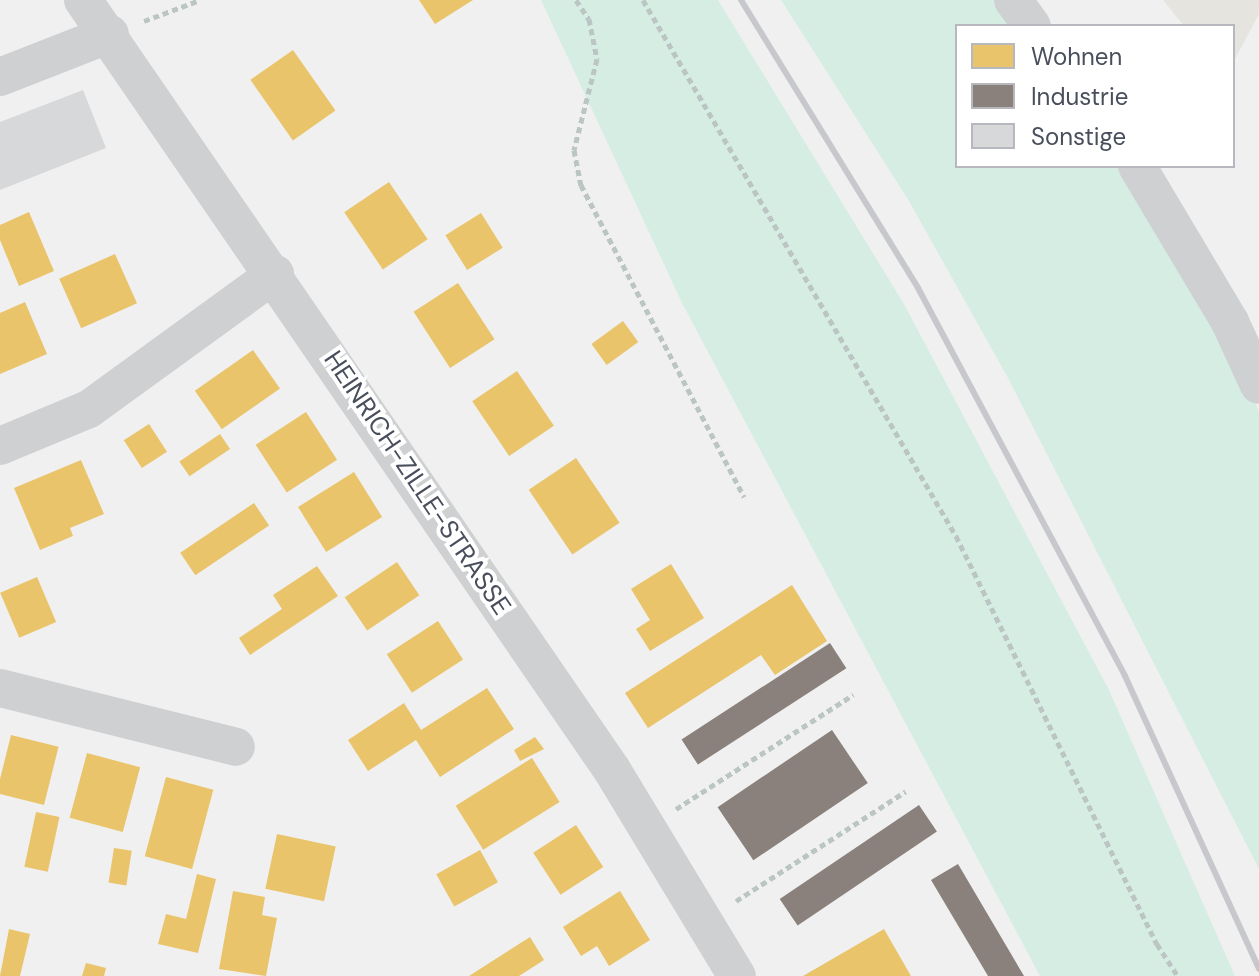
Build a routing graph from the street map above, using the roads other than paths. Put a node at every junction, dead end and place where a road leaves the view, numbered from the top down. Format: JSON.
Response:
{"nodes":[{"id":1,"x":83,"y":0,"type":"edge"},
{"id":2,"x":1013,"y":0,"type":"edge"},
{"id":3,"x":1031,"y":24,"type":"edge"},
{"id":4,"x":110,"y":34,"type":"junction"},
{"id":5,"x":0,"y":77,"type":"edge"},
{"id":6,"x":1138,"y":168,"type":"edge"},
{"id":7,"x":275,"y":274,"type":"junction"},
{"id":8,"x":1259,"y":385,"type":"edge"},
{"id":9,"x":0,"y":446,"type":"edge"},
{"id":10,"x":0,"y":688,"type":"edge"},
{"id":11,"x":236,"y":747,"type":"dead end"},
{"id":12,"x":737,"y":976,"type":"edge"}],
"edges":[{"from":1,"to":4,"type":"street","name":"HEINRICH-ZILLE-STRASSE"},
{"from":2,"to":3,"type":"street"},
{"from":4,"to":5,"type":"street"},
{"from":4,"to":7,"type":"street","name":"HEINRICH-ZILLE-STRASSE"},
{"from":6,"to":8,"type":"street"},
{"from":7,"to":9,"type":"street"},
{"from":7,"to":12,"type":"street","name":"HEINRICH-ZILLE-STRASSE"},
{"from":10,"to":11,"type":"street"}]}
